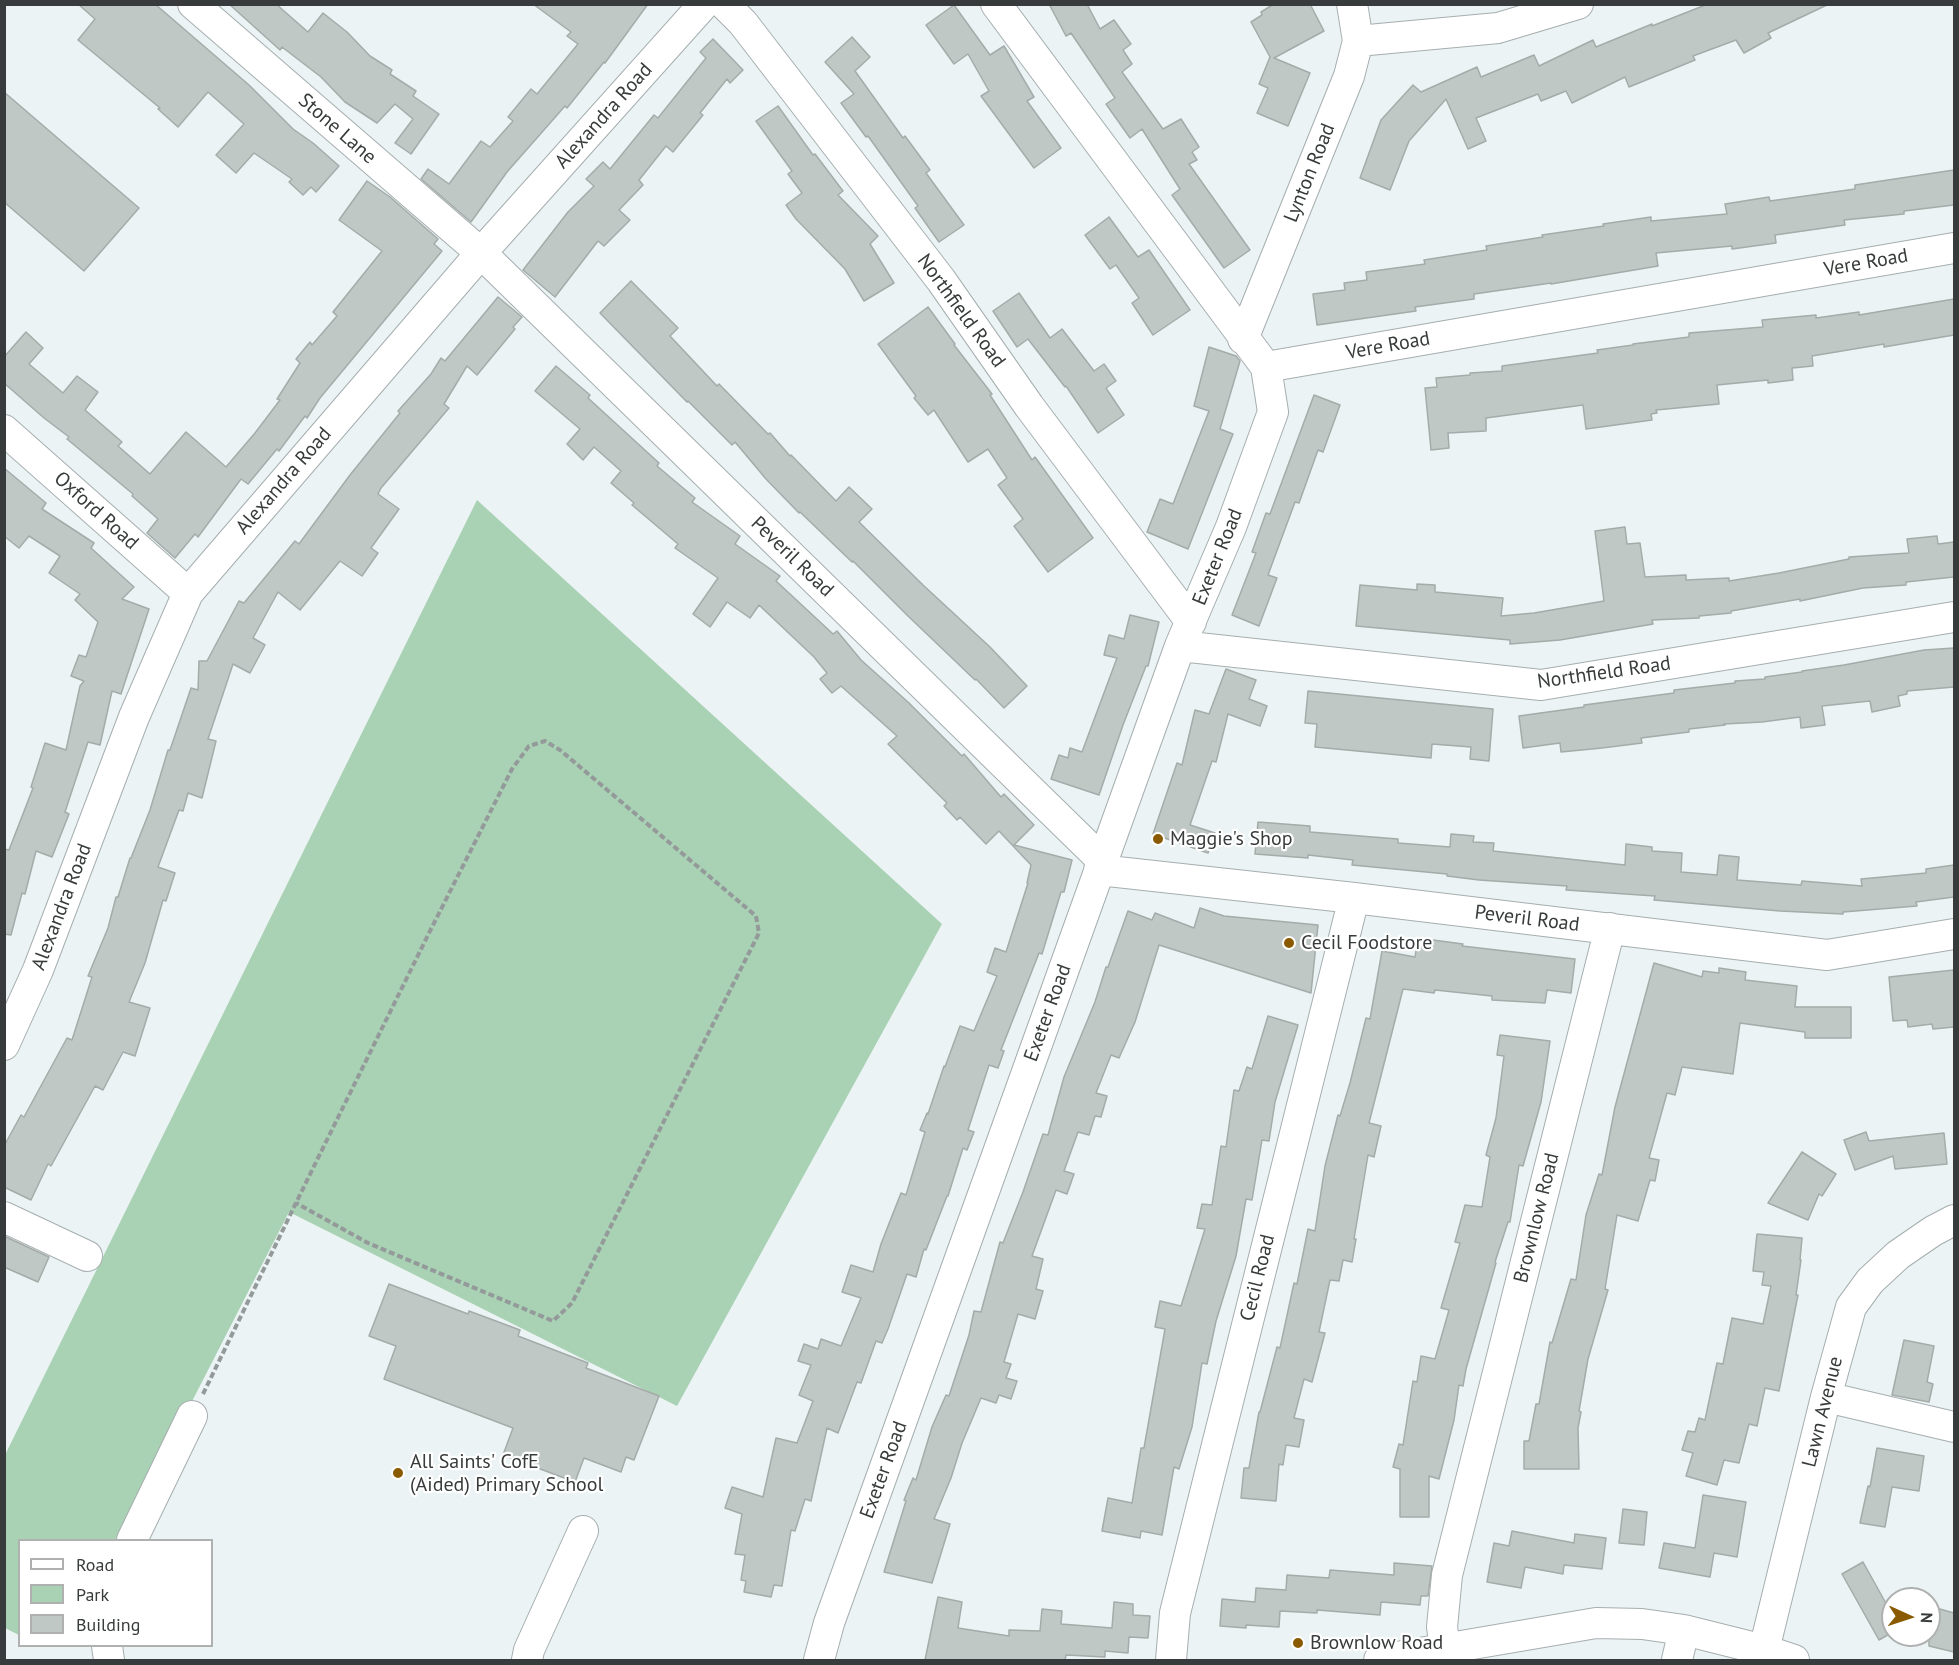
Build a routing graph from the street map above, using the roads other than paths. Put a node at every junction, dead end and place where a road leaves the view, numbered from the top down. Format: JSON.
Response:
{"nodes":[{"id":1,"x":193,"y":4,"type":"edge"},
{"id":2,"x":704,"y":4,"type":"edge"},
{"id":3,"x":724,"y":4,"type":"edge"},
{"id":4,"x":996,"y":4,"type":"edge"},
{"id":5,"x":1352,"y":4,"type":"edge"},
{"id":6,"x":1578,"y":4,"type":"edge"},
{"id":7,"x":1358,"y":41,"type":"junction"},
{"id":8,"x":1954,"y":248,"type":"edge"},
{"id":9,"x":481,"y":253,"type":"junction"},
{"id":10,"x":1243,"y":339,"type":"junction"},
{"id":11,"x":1266,"y":367,"type":"junction"},
{"id":12,"x":4,"y":430,"type":"edge"},
{"id":13,"x":188,"y":593,"type":"junction"},
{"id":14,"x":1954,"y":617,"type":"edge"},
{"id":15,"x":1186,"y":634,"type":"junction"},
{"id":16,"x":1101,"y":866,"type":"junction"},
{"id":17,"x":1354,"y":898,"type":"junction"},
{"id":18,"x":1610,"y":928,"type":"junction"},
{"id":19,"x":1954,"y":934,"type":"edge"},
{"id":20,"x":4,"y":1045,"type":"edge"},
{"id":21,"x":4,"y":1217,"type":"edge"},
{"id":22,"x":1954,"y":1220,"type":"edge"},
{"id":23,"x":87,"y":1256,"type":"dead end"},
{"id":24,"x":1826,"y":1397,"type":"junction"},
{"id":25,"x":192,"y":1416,"type":"road end"},
{"id":26,"x":1954,"y":1427,"type":"edge"},
{"id":27,"x":583,"y":1531,"type":"dead end"},
{"id":28,"x":132,"y":1539,"type":"edge"},
{"id":29,"x":1684,"y":1630,"type":"junction"},
{"id":30,"x":1445,"y":1649,"type":"junction"},
{"id":31,"x":1764,"y":1650,"type":"junction"},
{"id":32,"x":527,"y":1660,"type":"edge"},
{"id":33,"x":819,"y":1660,"type":"edge"},
{"id":34,"x":1171,"y":1660,"type":"edge"},
{"id":35,"x":1379,"y":1660,"type":"edge"},
{"id":36,"x":1677,"y":1660,"type":"edge"},
{"id":37,"x":1794,"y":1660,"type":"edge"}],
"edges":[{"from":1,"to":9,"type":"street","name":"Stone Lane"},
{"from":2,"to":9,"type":"street","name":"Alexandra Road"},
{"from":3,"to":15,"type":"street","name":"Northfield Road"},
{"from":4,"to":10,"type":"street"},
{"from":5,"to":7,"type":"street","name":"Lynton Road"},
{"from":6,"to":7,"type":"street"},
{"from":7,"to":10,"type":"street","name":"Lynton Road"},
{"from":8,"to":11,"type":"street","name":"Vere Road"},
{"from":9,"to":13,"type":"street","name":"Alexandra Road"},
{"from":9,"to":16,"type":"street","name":"Peveril Road"},
{"from":10,"to":11,"type":"street"},
{"from":11,"to":15,"type":"street","name":"Exeter Road"},
{"from":12,"to":13,"type":"street","name":"Oxford Road"},
{"from":13,"to":20,"type":"street","name":"Alexandra Road"},
{"from":14,"to":15,"type":"street","name":"Northfield Road"},
{"from":15,"to":16,"type":"street","name":"Exeter Road"},
{"from":16,"to":17,"type":"street","name":"Peveril Road"},
{"from":16,"to":33,"type":"street","name":"Exeter Road"},
{"from":17,"to":18,"type":"street","name":"Peveril Road"},
{"from":17,"to":34,"type":"street","name":"Cecil Road"},
{"from":18,"to":19,"type":"street","name":"Peveril Road"},
{"from":18,"to":30,"type":"street","name":"Brownlow Road"},
{"from":21,"to":23,"type":"street"},
{"from":22,"to":24,"type":"street","name":"Lawn Avenue"},
{"from":24,"to":26,"type":"street"},
{"from":24,"to":31,"type":"street","name":"Lawn Avenue"},
{"from":25,"to":28,"type":"street"},
{"from":27,"to":32,"type":"street"},
{"from":29,"to":30,"type":"street"},
{"from":29,"to":31,"type":"street"},
{"from":29,"to":36,"type":"street"},
{"from":30,"to":35,"type":"street"},
{"from":31,"to":37,"type":"street"}]}
